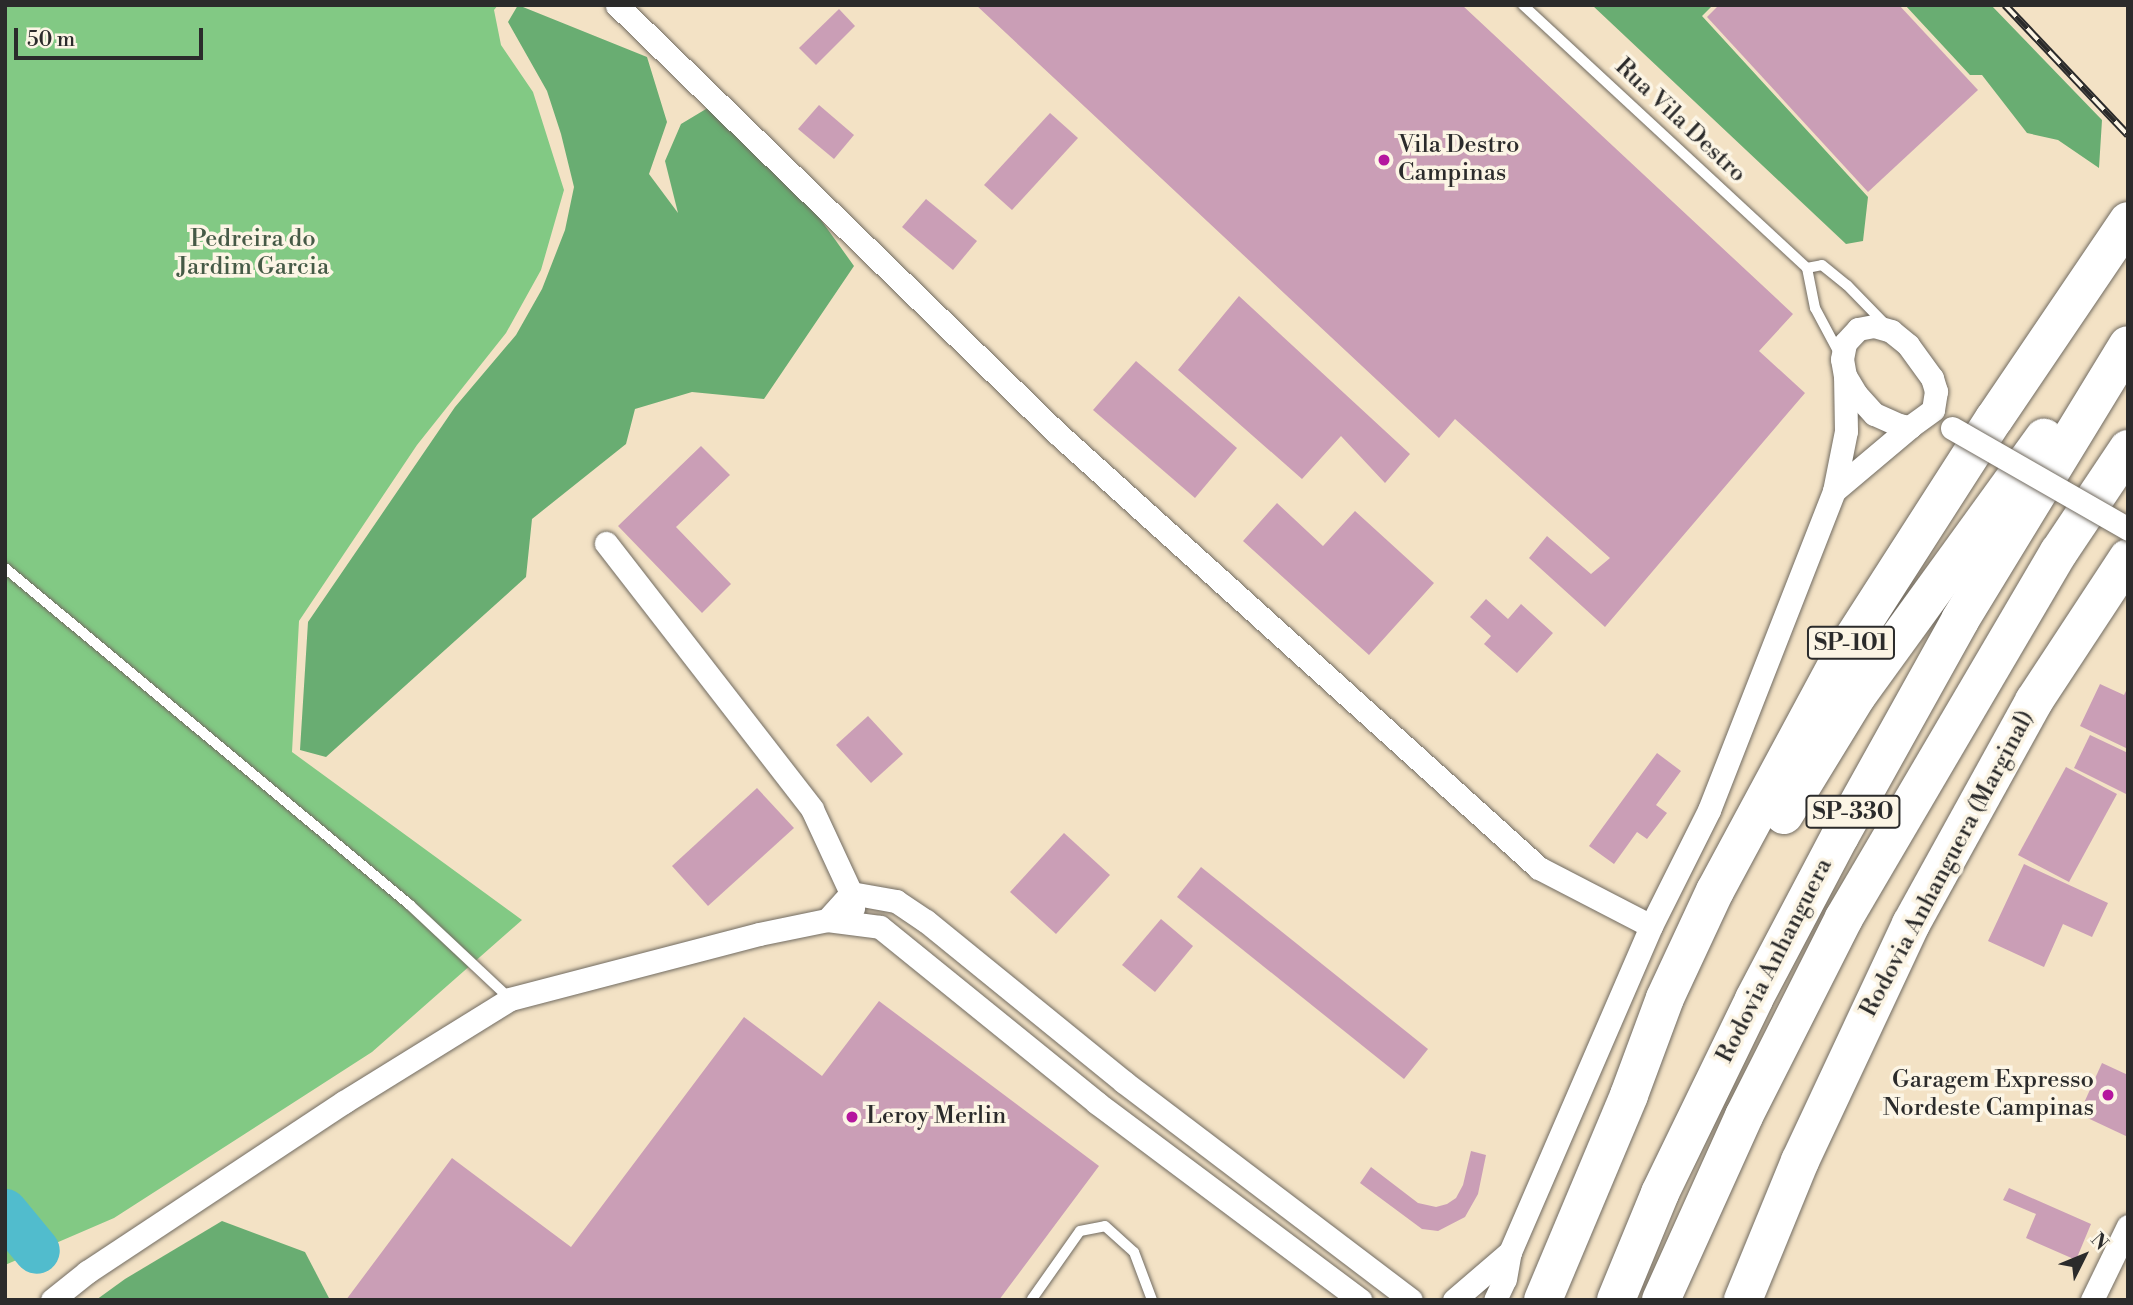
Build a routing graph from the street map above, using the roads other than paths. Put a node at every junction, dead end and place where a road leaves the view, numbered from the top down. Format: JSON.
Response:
{"nodes":[{"id":1,"x":617,"y":5,"type":"edge"},
{"id":2,"x":1523,"y":5,"type":"edge"},
{"id":3,"x":2128,"y":221,"type":"edge"},
{"id":4,"x":1807,"y":268,"type":"junction"},
{"id":5,"x":1891,"y":331,"type":"junction"},
{"id":6,"x":2128,"y":333,"type":"edge"},
{"id":7,"x":2128,"y":345,"type":"edge"},
{"id":8,"x":1844,"y":367,"type":"junction"},
{"id":9,"x":1933,"y":410,"type":"junction"},
{"id":10,"x":1910,"y":427,"type":"junction"},
{"id":11,"x":2128,"y":449,"type":"edge"},
{"id":12,"x":1834,"y":491,"type":"junction"},
{"id":13,"x":2128,"y":529,"type":"edge"},
{"id":14,"x":606,"y":543,"type":"dead end"},
{"id":15,"x":2128,"y":558,"type":"edge"},
{"id":16,"x":5,"y":568,"type":"edge"},
{"id":17,"x":851,"y":893,"type":"junction"},
{"id":18,"x":827,"y":920,"type":"junction"},
{"id":19,"x":856,"y":922,"type":"junction"},
{"id":20,"x":1651,"y":926,"type":"junction"},
{"id":21,"x":510,"y":999,"type":"junction"},
{"id":22,"x":1629,"y":1095,"type":"junction"},
{"id":23,"x":1744,"y":1116,"type":"junction"},
{"id":24,"x":1800,"y":1161,"type":"junction"},
{"id":25,"x":2128,"y":1226,"type":"edge"},
{"id":26,"x":1510,"y":1252,"type":"junction"},
{"id":27,"x":1032,"y":1299,"type":"edge"},
{"id":28,"x":52,"y":1300,"type":"edge"},
{"id":29,"x":1152,"y":1300,"type":"edge"},
{"id":30,"x":1360,"y":1300,"type":"edge"},
{"id":31,"x":1411,"y":1300,"type":"edge"},
{"id":32,"x":1454,"y":1300,"type":"edge"},
{"id":33,"x":1495,"y":1300,"type":"edge"},
{"id":34,"x":1544,"y":1300,"type":"edge"},
{"id":35,"x":1616,"y":1300,"type":"edge"},
{"id":36,"x":1661,"y":1300,"type":"edge"},
{"id":37,"x":1680,"y":1300,"type":"edge"},
{"id":38,"x":1743,"y":1300,"type":"edge"},
{"id":39,"x":1759,"y":1300,"type":"edge"},
{"id":40,"x":2092,"y":1300,"type":"edge"}],
"edges":[{"from":1,"to":20,"type":"street"},
{"from":2,"to":4,"type":"lane","name":"Rua Vila Destro"},
{"from":3,"to":22,"type":"highway","number":"SP-101"},
{"from":4,"to":5,"type":"lane","name":"Rua Vila Destro"},
{"from":4,"to":8,"type":"lane"},
{"from":5,"to":8,"type":"street"},
{"from":5,"to":9,"type":"street"},
{"from":6,"to":22,"type":"highway"},
{"from":7,"to":35,"type":"highway","name":"Rodovia Anhanguera","number":"SP-330"},
{"from":8,"to":10,"type":"street"},
{"from":8,"to":12,"type":"street"},
{"from":9,"to":10,"type":"street"},
{"from":9,"to":13,"type":"street","bridge":true},
{"from":10,"to":12,"type":"street"},
{"from":11,"to":23,"type":"highway","name":"Rodovia Anhanguera","number":"SP-330"},
{"from":12,"to":20,"type":"street"},
{"from":14,"to":17,"type":"street"},
{"from":15,"to":24,"type":"highway","name":"Rodovia Anhanguera (Marginal)"},
{"from":16,"to":21,"type":"lane"},
{"from":17,"to":18,"type":"street"},
{"from":17,"to":19,"type":"street"},
{"from":17,"to":31,"type":"street"},
{"from":18,"to":19,"type":"street"},
{"from":18,"to":21,"type":"street"},
{"from":19,"to":30,"type":"street"},
{"from":20,"to":26,"type":"street"},
{"from":21,"to":28,"type":"street"},
{"from":22,"to":34,"type":"highway"},
{"from":23,"to":36,"type":"highway","name":"Rodovia Anhanguera","number":"SP-330"},
{"from":23,"to":37,"type":"highway"},
{"from":24,"to":38,"type":"highway","name":"Rodovia Anhanguera (Marginal)"},
{"from":24,"to":39,"type":"highway"},
{"from":25,"to":40,"type":"street"},
{"from":26,"to":32,"type":"street"},
{"from":26,"to":33,"type":"street"},
{"from":27,"to":29,"type":"lane"}]}
